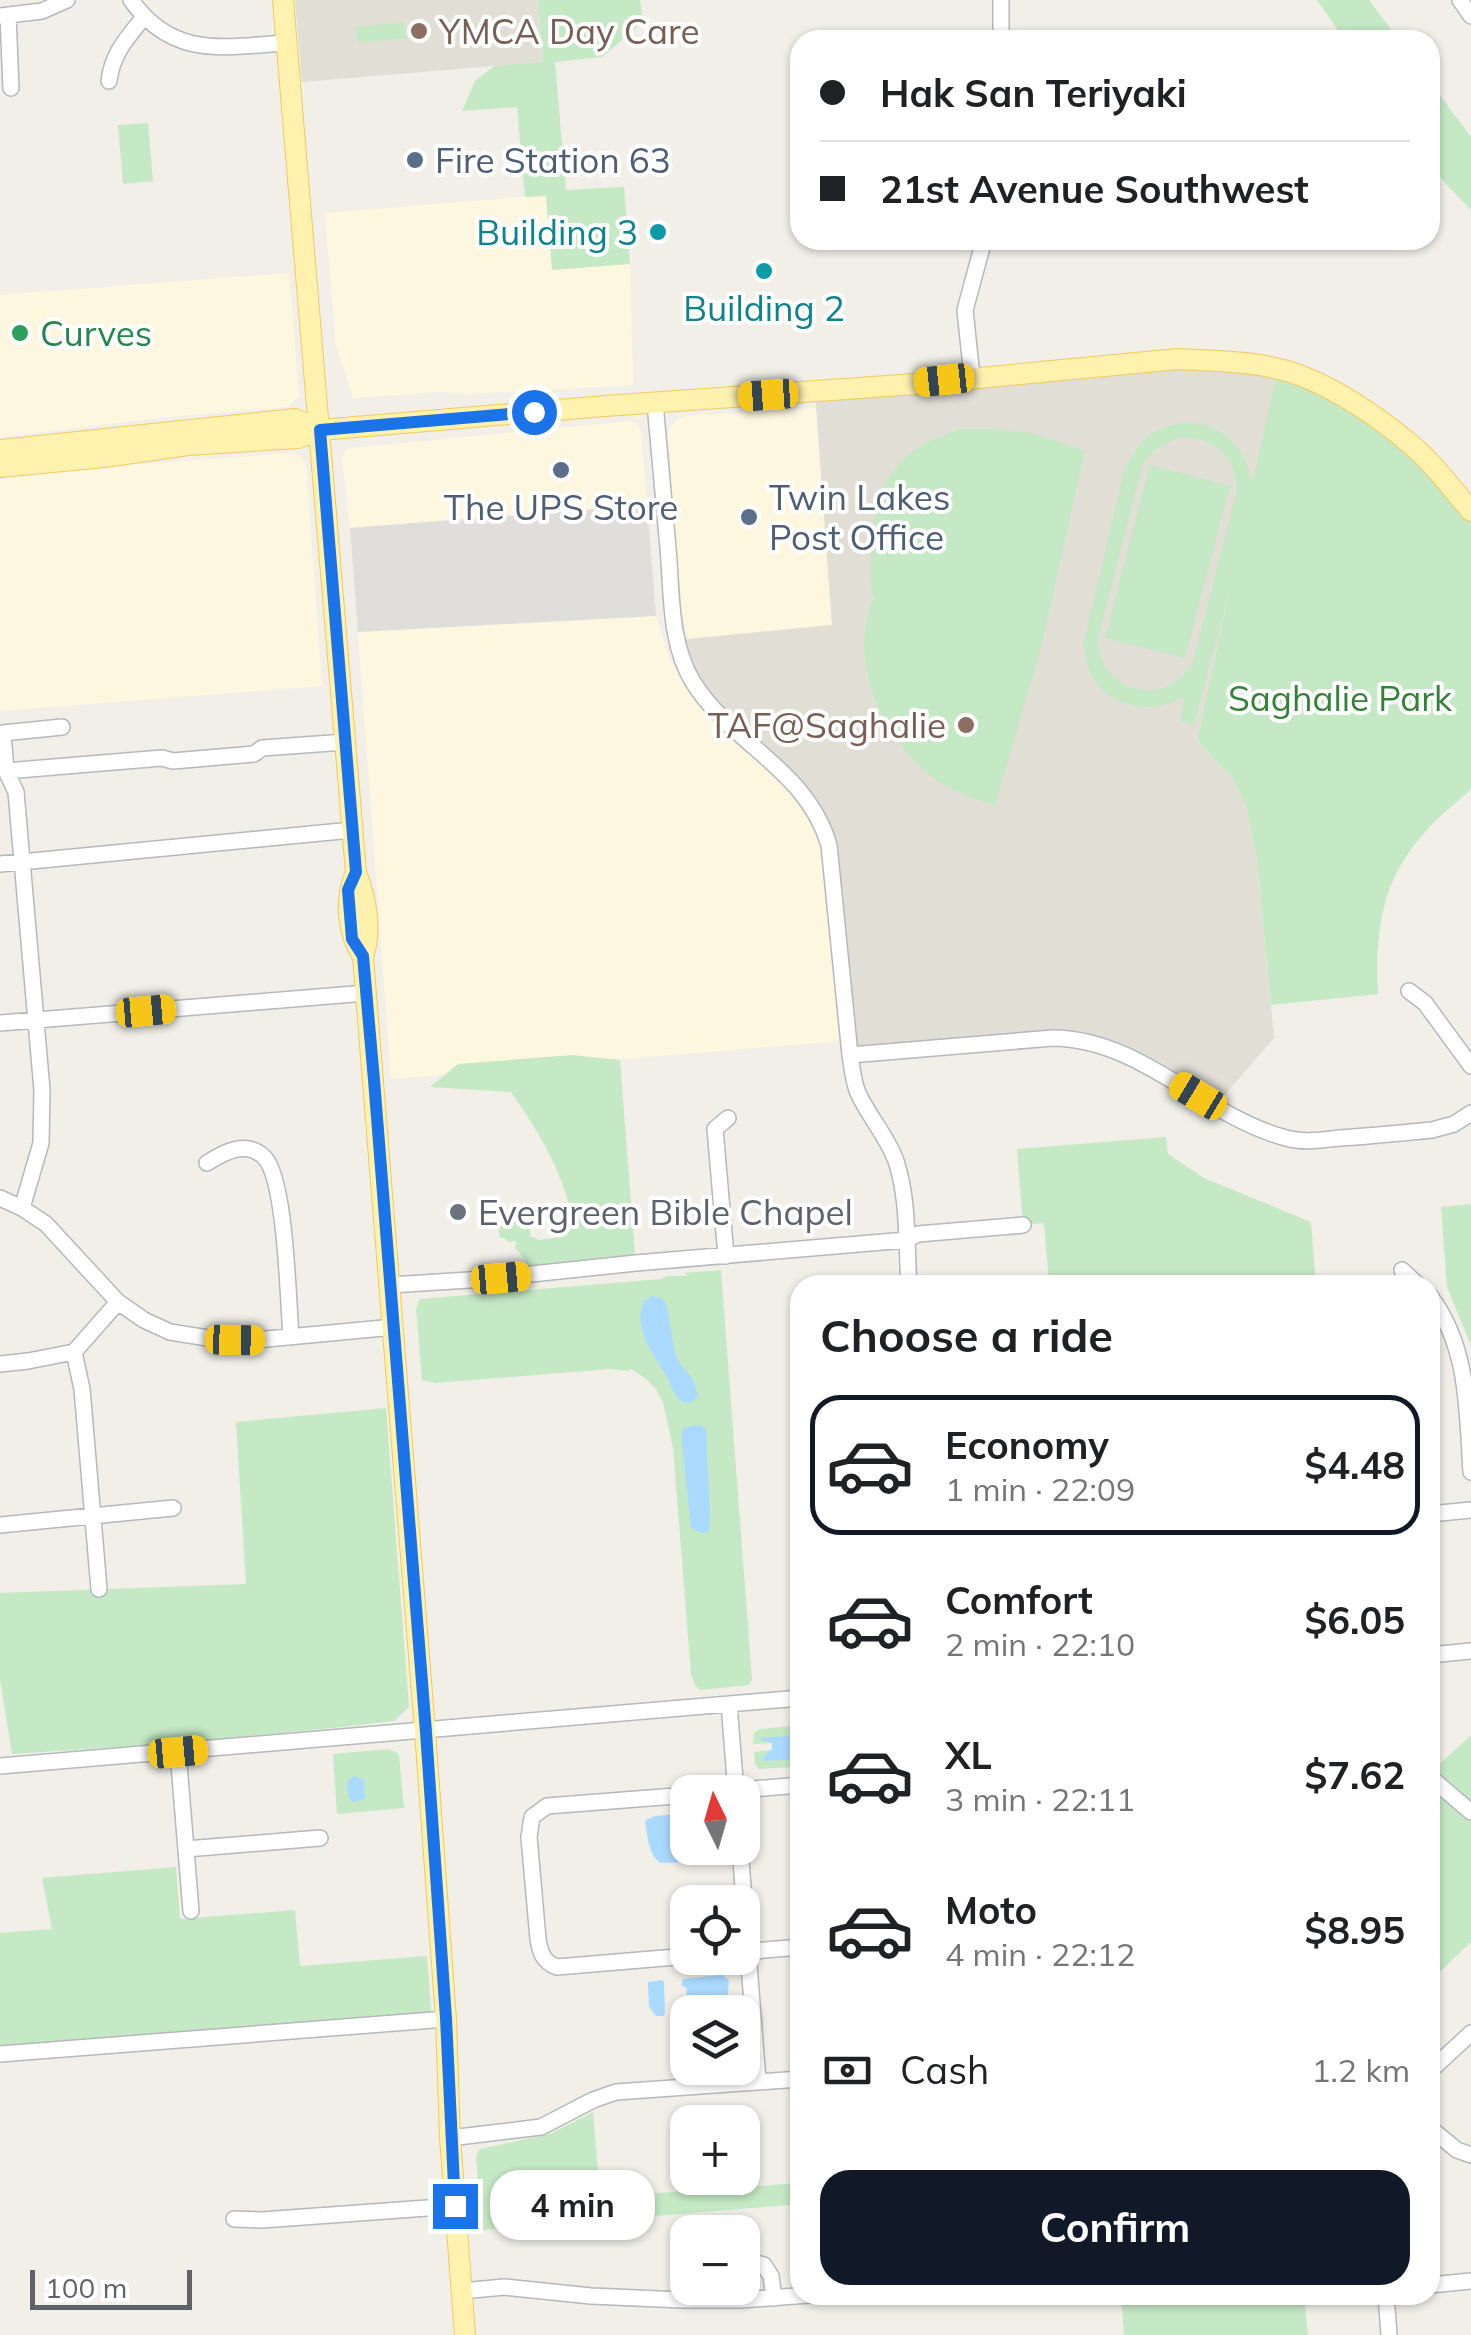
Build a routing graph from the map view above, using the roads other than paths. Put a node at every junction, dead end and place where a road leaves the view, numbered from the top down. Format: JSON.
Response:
{"nodes":[{"id":1,"x":132,"y":0,"type":"edge"},
{"id":2,"x":283,"y":0,"type":"edge"},
{"id":3,"x":1001,"y":0,"type":"edge"},
{"id":4,"x":1460,"y":0,"type":"edge"},
{"id":5,"x":61,"y":2,"type":"edge"},
{"id":6,"x":4,"y":16,"type":"edge"},
{"id":7,"x":1471,"y":16,"type":"edge"},
{"id":8,"x":144,"y":18,"type":"junction"},
{"id":9,"x":1001,"y":30,"type":"edge"},
{"id":10,"x":286,"y":43,"type":"junction"},
{"id":11,"x":109,"y":81,"type":"dead end"},
{"id":12,"x":10,"y":88,"type":"dead end"},
{"id":13,"x":981,"y":250,"type":"edge"},
{"id":14,"x":972,"y":377,"type":"junction"},
{"id":15,"x":654,"y":403,"type":"junction"},
{"id":16,"x":320,"y":430,"type":"junction"},
{"id":17,"x":99,"y":440,"type":"junction"},
{"id":18,"x":0,"y":450,"type":"edge"},
{"id":19,"x":55,"y":462,"type":"junction"},
{"id":20,"x":0,"y":467,"type":"edge"},
{"id":21,"x":1471,"y":511,"type":"edge"},
{"id":22,"x":62,"y":727,"type":"dead end"},
{"id":23,"x":345,"y":742,"type":"junction"},
{"id":24,"x":6,"y":771,"type":"junction"},
{"id":25,"x":352,"y":830,"type":"junction"},
{"id":26,"x":22,"y":862,"type":"junction"},
{"id":27,"x":0,"y":864,"type":"edge"},
{"id":28,"x":1409,"y":991,"type":"dead end"},
{"id":29,"x":366,"y":993,"type":"junction"},
{"id":30,"x":36,"y":1020,"type":"junction"},
{"id":31,"x":0,"y":1023,"type":"edge"},
{"id":32,"x":850,"y":1055,"type":"junction"},
{"id":33,"x":1471,"y":1066,"type":"edge"},
{"id":34,"x":1471,"y":1113,"type":"edge"},
{"id":35,"x":728,"y":1118,"type":"dead end"},
{"id":36,"x":206,"y":1163,"type":"dead end"},
{"id":37,"x":0,"y":1198,"type":"edge"},
{"id":38,"x":22,"y":1208,"type":"junction"},
{"id":39,"x":1022,"y":1224,"type":"dead end"},
{"id":40,"x":906,"y":1240,"type":"junction"},
{"id":41,"x":726,"y":1256,"type":"junction"},
{"id":42,"x":1402,"y":1270,"type":"dead end"},
{"id":43,"x":908,"y":1275,"type":"edge"},
{"id":44,"x":1407,"y":1275,"type":"edge"},
{"id":45,"x":390,"y":1285,"type":"junction"},
{"id":46,"x":118,"y":1302,"type":"junction"},
{"id":47,"x":1440,"y":1310,"type":"edge"},
{"id":48,"x":394,"y":1327,"type":"junction"},
{"id":49,"x":290,"y":1336,"type":"junction"},
{"id":50,"x":74,"y":1352,"type":"junction"},
{"id":51,"x":0,"y":1364,"type":"edge"},
{"id":52,"x":1469,"y":1406,"type":"edge"},
{"id":53,"x":1471,"y":1472,"type":"edge"},
{"id":54,"x":173,"y":1508,"type":"dead end"},
{"id":55,"x":1471,"y":1510,"type":"edge"},
{"id":56,"x":1440,"y":1513,"type":"edge"},
{"id":57,"x":92,"y":1514,"type":"junction"},
{"id":58,"x":0,"y":1524,"type":"edge"},
{"id":59,"x":98,"y":1588,"type":"dead end"},
{"id":60,"x":1471,"y":1651,"type":"edge"},
{"id":61,"x":1440,"y":1654,"type":"edge"},
{"id":62,"x":790,"y":1699,"type":"edge"},
{"id":63,"x":729,"y":1704,"type":"junction"},
{"id":64,"x":426,"y":1732,"type":"junction"},
{"id":65,"x":178,"y":1752,"type":"junction"},
{"id":66,"x":0,"y":1766,"type":"edge"},
{"id":67,"x":735,"y":1775,"type":"edge"},
{"id":68,"x":790,"y":1786,"type":"edge"},
{"id":69,"x":1440,"y":1786,"type":"edge"},
{"id":70,"x":760,"y":1789,"type":"edge"},
{"id":71,"x":670,"y":1796,"type":"edge"},
{"id":72,"x":1471,"y":1812,"type":"edge"},
{"id":73,"x":320,"y":1838,"type":"dead end"},
{"id":74,"x":186,"y":1849,"type":"junction"},
{"id":75,"x":191,"y":1911,"type":"dead end"},
{"id":76,"x":790,"y":1948,"type":"edge"},
{"id":77,"x":760,"y":1951,"type":"edge"},
{"id":78,"x":670,"y":1958,"type":"edge"},
{"id":79,"x":446,"y":2018,"type":"junction"},
{"id":80,"x":1471,"y":2033,"type":"edge"},
{"id":81,"x":0,"y":2054,"type":"edge"},
{"id":82,"x":1440,"y":2062,"type":"edge"},
{"id":83,"x":790,"y":2080,"type":"edge"},
{"id":84,"x":760,"y":2082,"type":"edge"},
{"id":85,"x":715,"y":2085,"type":"edge"},
{"id":86,"x":1440,"y":2136,"type":"edge"},
{"id":87,"x":450,"y":2138,"type":"junction"},
{"id":88,"x":1471,"y":2155,"type":"edge"},
{"id":89,"x":455,"y":2206,"type":"junction"},
{"id":90,"x":234,"y":2219,"type":"dead end"},
{"id":91,"x":760,"y":2264,"type":"edge"},
{"id":92,"x":1471,"y":2281,"type":"edge"},
{"id":93,"x":1440,"y":2284,"type":"edge"},
{"id":94,"x":462,"y":2291,"type":"junction"},
{"id":95,"x":670,"y":2295,"type":"edge"},
{"id":96,"x":760,"y":2296,"type":"edge"},
{"id":97,"x":790,"y":2297,"type":"edge"},
{"id":98,"x":774,"y":2298,"type":"junction"},
{"id":99,"x":1387,"y":2305,"type":"edge"},
{"id":100,"x":465,"y":2335,"type":"edge"},
{"id":101,"x":1389,"y":2335,"type":"edge"}],
"edges":[{"from":1,"to":8,"type":"street"},
{"from":2,"to":10,"type":"main road"},
{"from":3,"to":9,"type":"street"},
{"from":4,"to":7,"type":"street"},
{"from":5,"to":6,"type":"street"},
{"from":6,"to":12,"type":"street"},
{"from":8,"to":10,"type":"street"},
{"from":8,"to":11,"type":"street"},
{"from":10,"to":16,"type":"main road"},
{"from":13,"to":14,"type":"street"},
{"from":14,"to":15,"type":"main road"},
{"from":14,"to":21,"type":"main road"},
{"from":15,"to":16,"type":"main road"},
{"from":15,"to":32,"type":"street"},
{"from":16,"to":17,"type":"main road"},
{"from":16,"to":19,"type":"main road"},
{"from":16,"to":23,"type":"main road"},
{"from":17,"to":18,"type":"main road"},
{"from":17,"to":19,"type":"main road"},
{"from":19,"to":20,"type":"main road"},
{"from":22,"to":24,"type":"street"},
{"from":23,"to":24,"type":"street"},
{"from":23,"to":25,"type":"main road"},
{"from":24,"to":26,"type":"street"},
{"from":25,"to":26,"type":"street"},
{"from":25,"to":29,"type":"main road"},
{"from":26,"to":27,"type":"street"},
{"from":26,"to":30,"type":"street"},
{"from":28,"to":33,"type":"street"},
{"from":29,"to":30,"type":"street"},
{"from":29,"to":45,"type":"main road"},
{"from":30,"to":31,"type":"street"},
{"from":30,"to":38,"type":"street"},
{"from":32,"to":34,"type":"street"},
{"from":32,"to":40,"type":"street"},
{"from":35,"to":41,"type":"street"},
{"from":36,"to":49,"type":"street"},
{"from":37,"to":38,"type":"street"},
{"from":38,"to":46,"type":"street"},
{"from":39,"to":40,"type":"street"},
{"from":40,"to":41,"type":"street"},
{"from":40,"to":43,"type":"street"},
{"from":41,"to":45,"type":"street"},
{"from":42,"to":44,"type":"street"},
{"from":45,"to":48,"type":"main road"},
{"from":46,"to":49,"type":"street"},
{"from":46,"to":50,"type":"street"},
{"from":47,"to":52,"type":"street"},
{"from":48,"to":49,"type":"street"},
{"from":48,"to":64,"type":"main road"},
{"from":50,"to":51,"type":"street"},
{"from":50,"to":57,"type":"street"},
{"from":52,"to":53,"type":"street"},
{"from":54,"to":57,"type":"street"},
{"from":55,"to":56,"type":"street"},
{"from":57,"to":58,"type":"street"},
{"from":57,"to":59,"type":"street"},
{"from":60,"to":61,"type":"street"},
{"from":62,"to":63,"type":"street"},
{"from":63,"to":64,"type":"street"},
{"from":63,"to":67,"type":"street"},
{"from":64,"to":65,"type":"street"},
{"from":64,"to":79,"type":"main road"},
{"from":65,"to":66,"type":"street"},
{"from":65,"to":74,"type":"street"},
{"from":68,"to":70,"type":"street"},
{"from":69,"to":72,"type":"street"},
{"from":71,"to":78,"type":"street"},
{"from":73,"to":74,"type":"street"},
{"from":74,"to":75,"type":"street"},
{"from":76,"to":77,"type":"street"},
{"from":79,"to":81,"type":"street"},
{"from":79,"to":87,"type":"main road"},
{"from":80,"to":82,"type":"street"},
{"from":83,"to":84,"type":"street"},
{"from":85,"to":87,"type":"street"},
{"from":86,"to":88,"type":"street"},
{"from":87,"to":89,"type":"main road"},
{"from":89,"to":90,"type":"street"},
{"from":89,"to":94,"type":"main road"},
{"from":91,"to":98,"type":"street"},
{"from":92,"to":93,"type":"street"},
{"from":94,"to":95,"type":"street"},
{"from":94,"to":100,"type":"main road"},
{"from":96,"to":98,"type":"street"},
{"from":97,"to":98,"type":"street"},
{"from":99,"to":101,"type":"street"}]}
